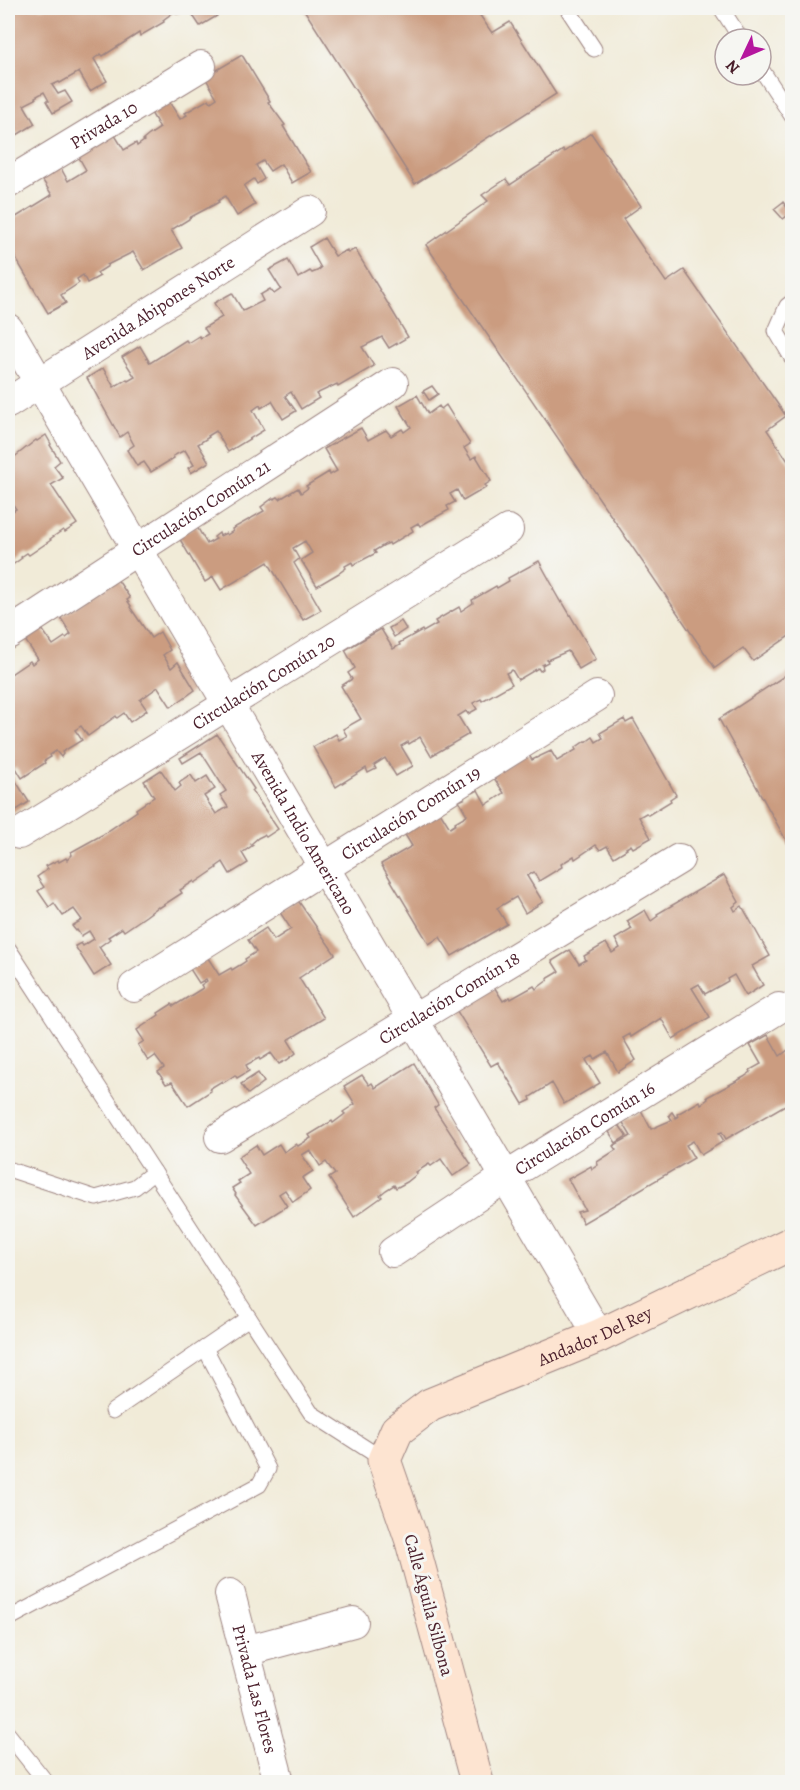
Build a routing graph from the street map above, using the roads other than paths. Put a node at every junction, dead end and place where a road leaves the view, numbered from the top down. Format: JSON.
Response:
{"nodes":[{"id":1,"x":567,"y":8,"type":"edge"},
{"id":2,"x":721,"y":8,"type":"edge"},
{"id":3,"x":733,"y":27,"type":"edge"},
{"id":4,"x":594,"y":49,"type":"dead end"},
{"id":5,"x":201,"y":66,"type":"dead end"},
{"id":6,"x":773,"y":87,"type":"edge"},
{"id":7,"x":792,"y":116,"type":"edge"},
{"id":8,"x":8,"y":183,"type":"edge"},
{"id":9,"x":310,"y":211,"type":"dead end"},
{"id":10,"x":792,"y":302,"type":"edge"},
{"id":11,"x":8,"y":328,"type":"edge"},
{"id":12,"x":792,"y":358,"type":"edge"},
{"id":13,"x":39,"y":383,"type":"junction"},
{"id":14,"x":393,"y":383,"type":"dead end"},
{"id":15,"x":8,"y":403,"type":"edge"},
{"id":16,"x":508,"y":530,"type":"dead end"},
{"id":17,"x":137,"y":549,"type":"junction"},
{"id":18,"x":8,"y":634,"type":"edge"},
{"id":19,"x":597,"y":696,"type":"dead end"},
{"id":20,"x":228,"y":704,"type":"junction"},
{"id":21,"x":19,"y":834,"type":"dead end"},
{"id":22,"x":679,"y":859,"type":"dead end"},
{"id":23,"x":324,"y":867,"type":"junction"},
{"id":24,"x":8,"y":948,"type":"edge"},
{"id":25,"x":134,"y":987,"type":"dead end"},
{"id":26,"x":779,"y":1008,"type":"dead end"},
{"id":27,"x":414,"y":1019,"type":"junction"},
{"id":28,"x":220,"y":1137,"type":"dead end"},
{"id":29,"x":8,"y":1169,"type":"edge"},
{"id":30,"x":154,"y":1172,"type":"junction"},
{"id":31,"x":506,"y":1177,"type":"junction"},
{"id":32,"x":792,"y":1243,"type":"edge"},
{"id":33,"x":393,"y":1252,"type":"dead end"},
{"id":34,"x":249,"y":1318,"type":"junction"},
{"id":35,"x":599,"y":1335,"type":"junction"},
{"id":36,"x":205,"y":1348,"type":"junction"},
{"id":37,"x":112,"y":1411,"type":"dead end"},
{"id":38,"x":384,"y":1460,"type":"junction"},
{"id":39,"x":230,"y":1594,"type":"dead end"},
{"id":40,"x":8,"y":1619,"type":"edge"},
{"id":41,"x":353,"y":1622,"type":"dead end"},
{"id":42,"x":245,"y":1651,"type":"junction"},
{"id":43,"x":8,"y":1734,"type":"edge"},
{"id":44,"x":46,"y":1782,"type":"edge"},
{"id":45,"x":279,"y":1782,"type":"edge"},
{"id":46,"x":477,"y":1782,"type":"edge"}],
"edges":[{"from":1,"to":4,"type":"lane"},
{"from":2,"to":3,"type":"lane"},
{"from":5,"to":8,"type":"street","name":"Privada 10"},
{"from":6,"to":7,"type":"lane"},
{"from":9,"to":13,"type":"street","name":"Avenida Abipones Norte"},
{"from":10,"to":12,"type":"lane"},
{"from":11,"to":13,"type":"street","name":"Avenida Indio Americano"},
{"from":13,"to":15,"type":"street","name":"Avenida Abipones Norte"},
{"from":13,"to":17,"type":"street","name":"Avenida Indio Americano"},
{"from":14,"to":17,"type":"street","name":"Circulación Común 21"},
{"from":16,"to":20,"type":"street","name":"Circulación Común 20"},
{"from":17,"to":18,"type":"street","name":"Circulación Común 21"},
{"from":17,"to":20,"type":"street","name":"Avenida Indio Americano"},
{"from":19,"to":23,"type":"street","name":"Circulación Común 19"},
{"from":20,"to":21,"type":"street","name":"Circulación Común 20"},
{"from":20,"to":23,"type":"street","name":"Avenida Indio Americano"},
{"from":22,"to":27,"type":"street","name":"Circulación Común 18"},
{"from":23,"to":25,"type":"street","name":"Circulación Común 19"},
{"from":23,"to":27,"type":"street","name":"Avenida Indio Americano"},
{"from":24,"to":30,"type":"lane"},
{"from":26,"to":31,"type":"street","name":"Circulación Común 16"},
{"from":27,"to":28,"type":"street","name":"Circulación Común 18"},
{"from":27,"to":31,"type":"street","name":"Avenida Indio Americano"},
{"from":29,"to":30,"type":"lane"},
{"from":30,"to":34,"type":"lane"},
{"from":31,"to":33,"type":"street","name":"Circulación Común 16"},
{"from":31,"to":35,"type":"street","name":"Avenida Indio Americano"},
{"from":32,"to":35,"type":"street","name":"Andador Del Rey"},
{"from":34,"to":36,"type":"lane"},
{"from":34,"to":38,"type":"lane"},
{"from":35,"to":38,"type":"street","name":"Andador Del Rey"},
{"from":36,"to":37,"type":"lane"},
{"from":36,"to":40,"type":"lane"},
{"from":38,"to":46,"type":"street","name":"Calle Águila Silbona"},
{"from":39,"to":42,"type":"street","name":"Privada Las Flores"},
{"from":41,"to":42,"type":"street"},
{"from":42,"to":45,"type":"street","name":"Privada Las Flores"},
{"from":43,"to":44,"type":"lane"}]}
